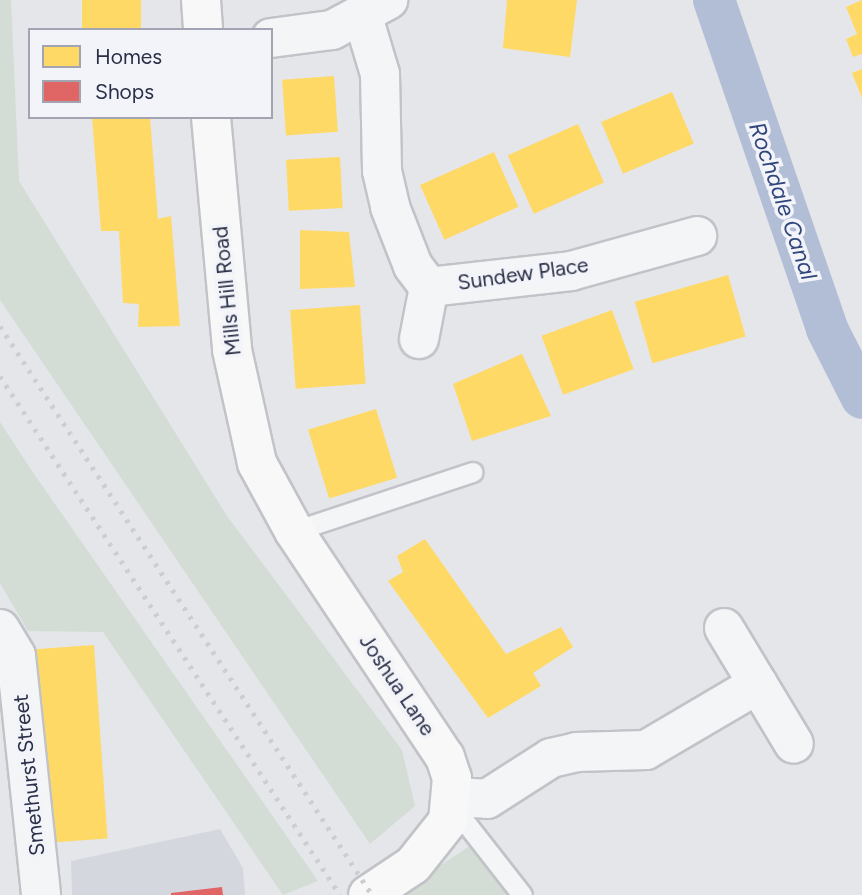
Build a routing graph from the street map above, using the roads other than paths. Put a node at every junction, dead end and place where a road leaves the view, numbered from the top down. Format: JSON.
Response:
{"nodes":[{"id":1,"x":201,"y":0,"type":"edge"},
{"id":2,"x":375,"y":8,"type":"edge"},
{"id":3,"x":204,"y":28,"type":"edge"},
{"id":4,"x":273,"y":37,"type":"edge"},
{"id":5,"x":211,"y":119,"type":"edge"},
{"id":6,"x":697,"y":236,"type":"dead end"},
{"id":7,"x":429,"y":287,"type":"junction"},
{"id":8,"x":419,"y":339,"type":"dead end"},
{"id":9,"x":257,"y":463,"type":"joint"},
{"id":10,"x":472,"y":472,"type":"dead end"},
{"id":11,"x":294,"y":531,"type":"junction"},
{"id":12,"x":724,"y":628,"type":"dead end"},
{"id":13,"x":8,"y":642,"type":"edge"},
{"id":14,"x":758,"y":684,"type":"junction"},
{"id":15,"x":794,"y":744,"type":"dead end"},
{"id":16,"x":452,"y":801,"type":"junction"},
{"id":17,"x":41,"y":895,"type":"edge"},
{"id":18,"x":368,"y":895,"type":"edge"},
{"id":19,"x":522,"y":895,"type":"edge"}],
"edges":[{"from":1,"to":3,"type":"street"},
{"from":2,"to":4,"type":"street"},
{"from":2,"to":7,"type":"street","name":"Sundew Place"},
{"from":5,"to":9,"type":"street","name":"Mills Hill Road"},
{"from":6,"to":7,"type":"street","name":"Sundew Place"},
{"from":7,"to":8,"type":"street","name":"Sundew Place"},
{"from":9,"to":11,"type":"street","name":"Joshua Lane"},
{"from":10,"to":11,"type":"lane"},
{"from":11,"to":16,"type":"street","name":"Joshua Lane"},
{"from":12,"to":14,"type":"street"},
{"from":13,"to":17,"type":"street","name":"Smethurst Street"},
{"from":14,"to":15,"type":"street"},
{"from":14,"to":16,"type":"street"},
{"from":16,"to":18,"type":"street"},
{"from":16,"to":19,"type":"lane"}]}
